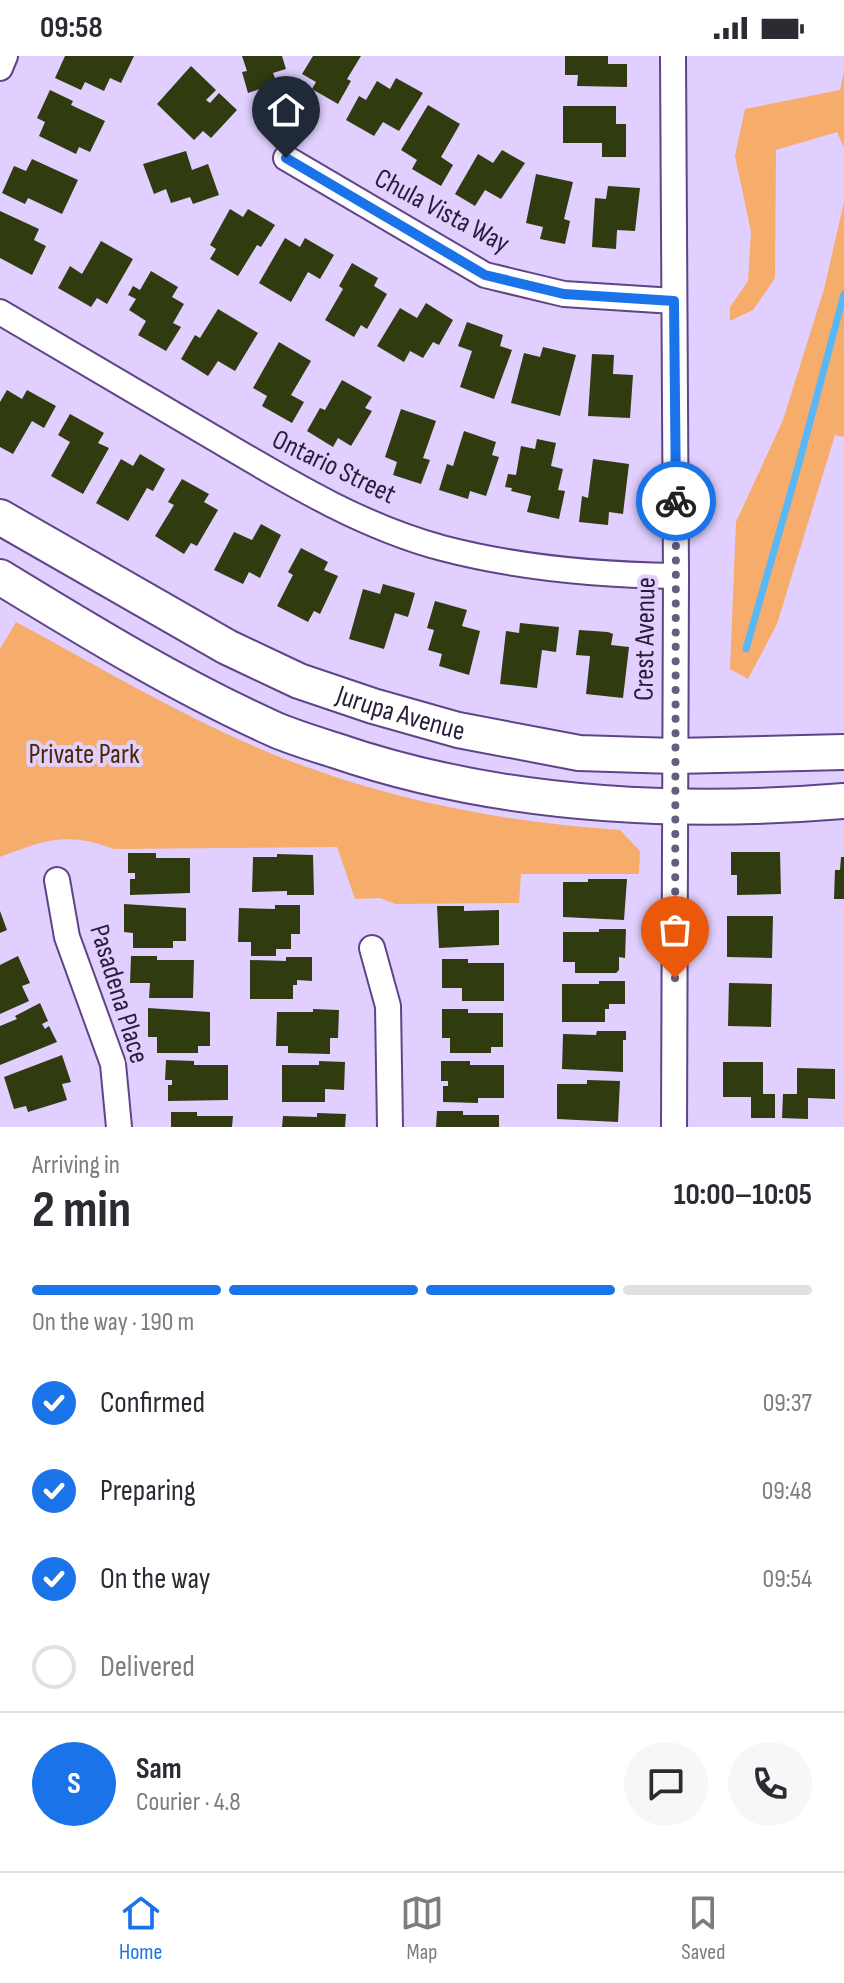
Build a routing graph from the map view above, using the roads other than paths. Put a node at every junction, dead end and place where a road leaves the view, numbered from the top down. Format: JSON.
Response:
{"nodes":[{"id":1,"x":5,"y":56,"type":"edge"},
{"id":2,"x":673,"y":56,"type":"edge"},
{"id":3,"x":0,"y":68,"type":"edge"},
{"id":4,"x":286,"y":158,"type":"dead end"},
{"id":5,"x":674,"y":301,"type":"junction"},
{"id":6,"x":0,"y":312,"type":"edge"},
{"id":7,"x":0,"y":517,"type":"edge"},
{"id":8,"x":676,"y":576,"type":"junction"},
{"id":9,"x":0,"y":577,"type":"edge"},
{"id":10,"x":844,"y":752,"type":"edge"},
{"id":11,"x":674,"y":756,"type":"junction"},
{"id":12,"x":844,"y":801,"type":"edge"},
{"id":13,"x":675,"y":807,"type":"junction"},
{"id":14,"x":57,"y":880,"type":"dead end"},
{"id":15,"x":372,"y":948,"type":"dead end"},
{"id":16,"x":119,"y":1127,"type":"edge"},
{"id":17,"x":390,"y":1127,"type":"edge"},
{"id":18,"x":674,"y":1127,"type":"edge"}],
"edges":[{"from":1,"to":3,"type":"street"},
{"from":2,"to":5,"type":"street","name":"Crest Avenue"},
{"from":4,"to":5,"type":"street","name":"Chula Vista Way"},
{"from":5,"to":8,"type":"street","name":"Crest Avenue"},
{"from":6,"to":8,"type":"street","name":"Ontario Street"},
{"from":7,"to":11,"type":"main road","name":"Jurupa Avenue"},
{"from":8,"to":11,"type":"street","name":"Crest Avenue"},
{"from":9,"to":13,"type":"main road","name":"Jurupa Avenue"},
{"from":10,"to":11,"type":"main road","name":"Jurupa Avenue"},
{"from":11,"to":13,"type":"street","name":"Crest Avenue"},
{"from":12,"to":13,"type":"main road","name":"Jurupa Avenue"},
{"from":13,"to":18,"type":"street","name":"Crest Avenue"},
{"from":14,"to":16,"type":"street","name":"Pasadena Place"},
{"from":15,"to":17,"type":"street"}]}
